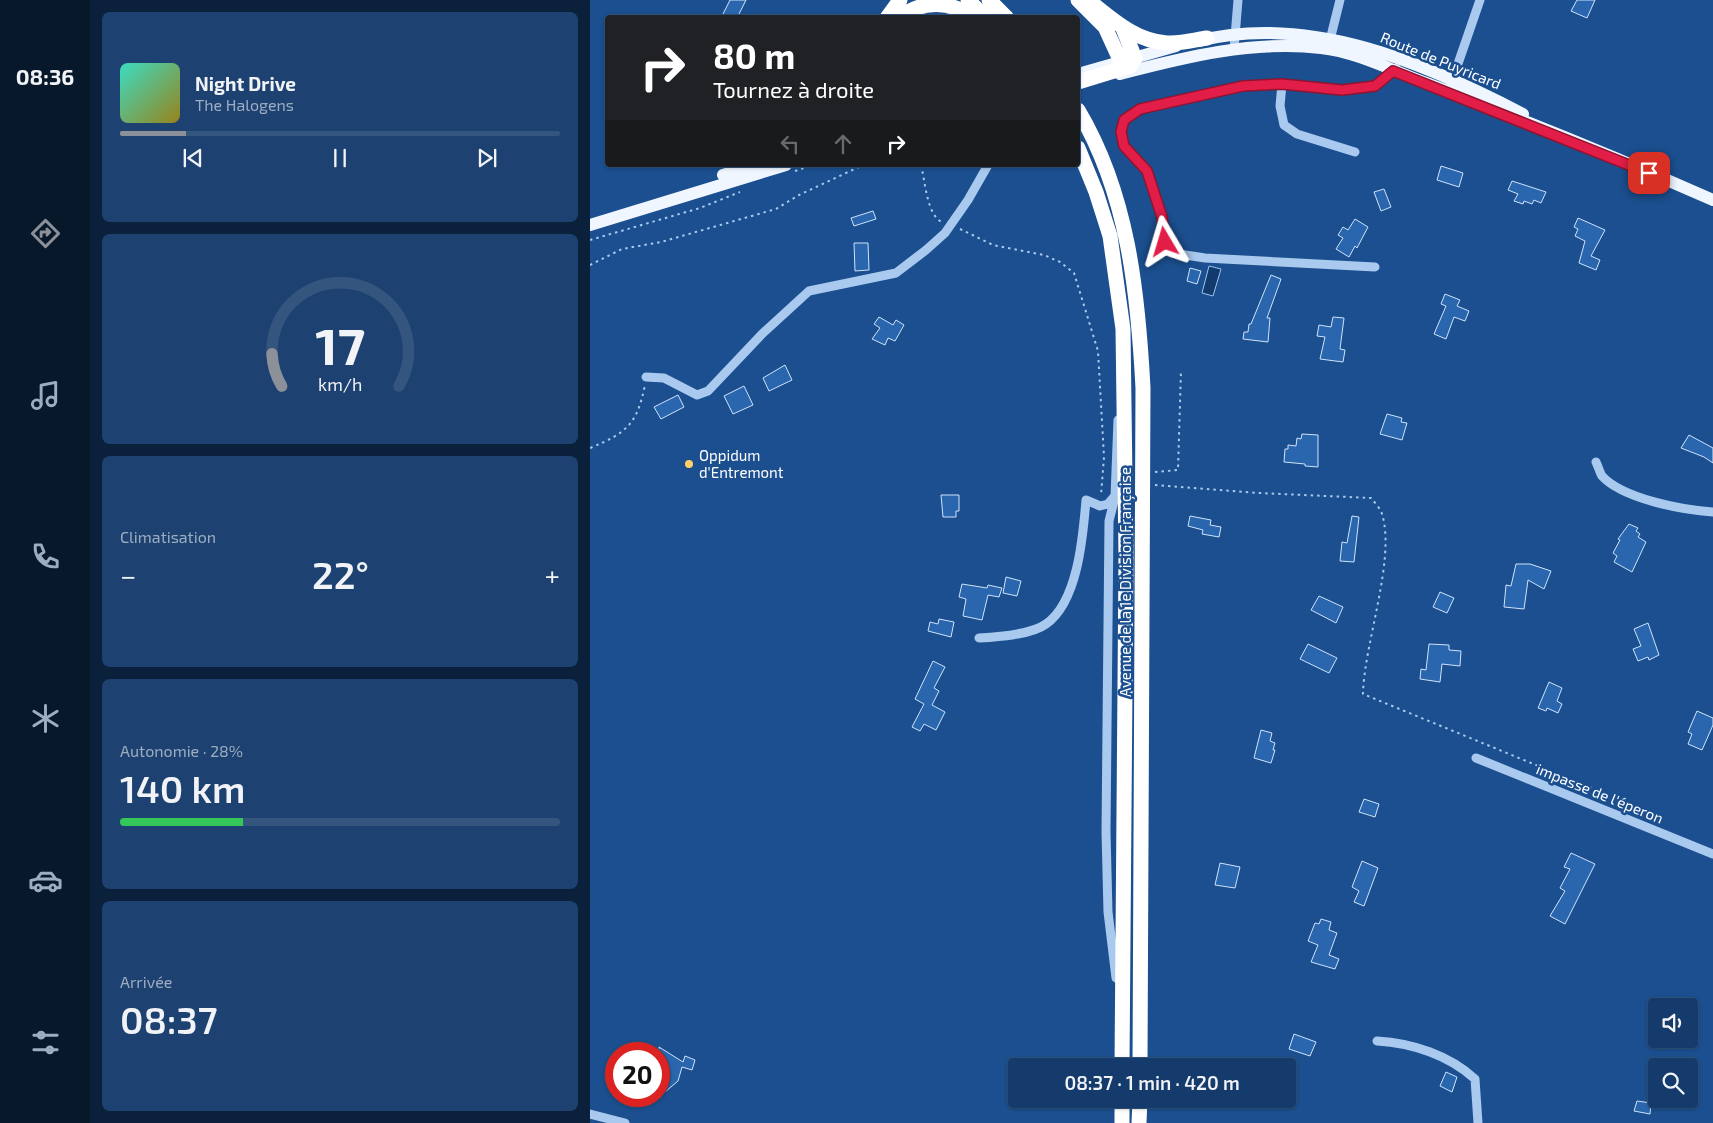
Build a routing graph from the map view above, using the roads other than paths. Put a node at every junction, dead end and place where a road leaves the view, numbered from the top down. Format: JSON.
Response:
{"nodes":[{"id":1,"x":900,"y":0,"type":"edge"},
{"id":2,"x":968,"y":0,"type":"edge"},
{"id":3,"x":989,"y":0,"type":"edge"},
{"id":4,"x":1002,"y":0,"type":"edge"},
{"id":5,"x":1078,"y":0,"type":"edge"},
{"id":6,"x":1088,"y":0,"type":"edge"},
{"id":7,"x":1238,"y":0,"type":"edge"},
{"id":8,"x":1340,"y":0,"type":"edge"},
{"id":9,"x":1480,"y":0,"type":"edge"},
{"id":10,"x":927,"y":1,"type":"edge"},
{"id":11,"x":889,"y":15,"type":"edge"},
{"id":12,"x":901,"y":15,"type":"edge"},
{"id":13,"x":970,"y":15,"type":"edge"},
{"id":14,"x":983,"y":15,"type":"edge"},
{"id":15,"x":1004,"y":15,"type":"edge"},
{"id":16,"x":1015,"y":15,"type":"edge"},
{"id":17,"x":1122,"y":26,"type":"junction"},
{"id":18,"x":1207,"y":38,"type":"junction"},
{"id":19,"x":1234,"y":43,"type":"junction"},
{"id":20,"x":1348,"y":43,"type":"junction"},
{"id":21,"x":1330,"y":44,"type":"junction"},
{"id":22,"x":1129,"y":62,"type":"junction"},
{"id":23,"x":1416,"y":65,"type":"junction"},
{"id":24,"x":1393,"y":71,"type":"junction"},
{"id":25,"x":1433,"y":72,"type":"junction"},
{"id":26,"x":1080,"y":74,"type":"edge"},
{"id":27,"x":1080,"y":81,"type":"edge"},
{"id":28,"x":1282,"y":84,"type":"junction"},
{"id":29,"x":1080,"y":85,"type":"edge"},
{"id":30,"x":1453,"y":87,"type":"junction"},
{"id":31,"x":1080,"y":107,"type":"edge"},
{"id":32,"x":1356,"y":152,"type":"dead end"},
{"id":33,"x":1080,"y":153,"type":"edge"},
{"id":34,"x":748,"y":167,"type":"edge"},
{"id":35,"x":987,"y":167,"type":"edge"},
{"id":36,"x":786,"y":169,"type":"edge"},
{"id":37,"x":1713,"y":200,"type":"edge"},
{"id":38,"x":590,"y":217,"type":"edge"},
{"id":39,"x":590,"y":225,"type":"edge"},
{"id":40,"x":1376,"y":267,"type":"dead end"},
{"id":41,"x":1124,"y":362,"type":"junction"},
{"id":42,"x":646,"y":377,"type":"road end"},
{"id":43,"x":1596,"y":462,"type":"dead end"},
{"id":44,"x":1114,"y":497,"type":"junction"},
{"id":45,"x":1713,"y":512,"type":"edge"},
{"id":46,"x":979,"y":638,"type":"dead end"},
{"id":47,"x":1476,"y":758,"type":"dead end"},
{"id":48,"x":1713,"y":854,"type":"edge"},
{"id":49,"x":1122,"y":1012,"type":"junction"},
{"id":50,"x":1377,"y":1042,"type":"dead end"},
{"id":51,"x":1122,"y":1058,"type":"edge"},
{"id":52,"x":1140,"y":1058,"type":"edge"},
{"id":53,"x":1122,"y":1108,"type":"edge"},
{"id":54,"x":1140,"y":1108,"type":"edge"},
{"id":55,"x":590,"y":1114,"type":"edge"},
{"id":56,"x":625,"y":1123,"type":"edge"},
{"id":57,"x":1122,"y":1123,"type":"edge"},
{"id":58,"x":1139,"y":1123,"type":"edge"},
{"id":59,"x":1478,"y":1123,"type":"edge"}],
"edges":[{"from":1,"to":11,"type":"highway"},
{"from":2,"to":14,"type":"highway"},
{"from":3,"to":15,"type":"highway"},
{"from":4,"to":16,"type":"highway"},
{"from":5,"to":22,"type":"highway"},
{"from":6,"to":17,"type":"highway"},
{"from":7,"to":19,"type":"street"},
{"from":8,"to":21,"type":"street"},
{"from":9,"to":30,"type":"street"},
{"from":10,"to":12,"type":"highway"},
{"from":10,"to":13,"type":"highway"},
{"from":17,"to":18,"type":"highway"},
{"from":17,"to":22,"type":"highway"},
{"from":18,"to":19,"type":"main road","name":"Route de Puyricard"},
{"from":18,"to":22,"type":"main road","name":"Route de Puyricard"},
{"from":19,"to":21,"type":"main road","name":"Route de Puyricard"},
{"from":19,"to":21,"type":"main road","name":"Route de Puyricard"},
{"from":19,"to":22,"type":"main road"},
{"from":19,"to":29,"type":"main road","name":"Route de Puyricard"},
{"from":20,"to":21,"type":"main road","name":"Route de Puyricard"},
{"from":20,"to":23,"type":"main road","name":"Route de Puyricard"},
{"from":20,"to":25,"type":"street"},
{"from":21,"to":24,"type":"main road","name":"Route de Puyricard"},
{"from":22,"to":26,"type":"main road","name":"Route de Puyricard"},
{"from":22,"to":27,"type":"highway"},
{"from":23,"to":24,"type":"street"},
{"from":23,"to":25,"type":"main road","name":"Route de Puyricard"},
{"from":24,"to":28,"type":"street"},
{"from":24,"to":30,"type":"main road","name":"Route de Puyricard"},
{"from":25,"to":30,"type":"main road","name":"Route de Puyricard"},
{"from":28,"to":32,"type":"street"},
{"from":28,"to":40,"type":"street"},
{"from":30,"to":37,"type":"main road","name":"Route de Puyricard"},
{"from":31,"to":52,"type":"highway","name":"Avenue de la 1e Division Française"},
{"from":33,"to":41,"type":"highway","name":"Avenue de la 1e Division Française"},
{"from":34,"to":38,"type":"main road"},
{"from":35,"to":42,"type":"street"},
{"from":36,"to":39,"type":"main road"},
{"from":41,"to":44,"type":"street"},
{"from":41,"to":49,"type":"highway","name":"Avenue de la 1e Division Française"},
{"from":43,"to":45,"type":"street"},
{"from":44,"to":46,"type":"street"},
{"from":44,"to":49,"type":"street"},
{"from":47,"to":48,"type":"street","name":"impasse de l'éperon"},
{"from":49,"to":51,"type":"highway","name":"Avenue de la 1e Division Française"},
{"from":50,"to":59,"type":"street"},
{"from":53,"to":57,"type":"highway"},
{"from":54,"to":58,"type":"highway"},
{"from":55,"to":56,"type":"street"}]}
